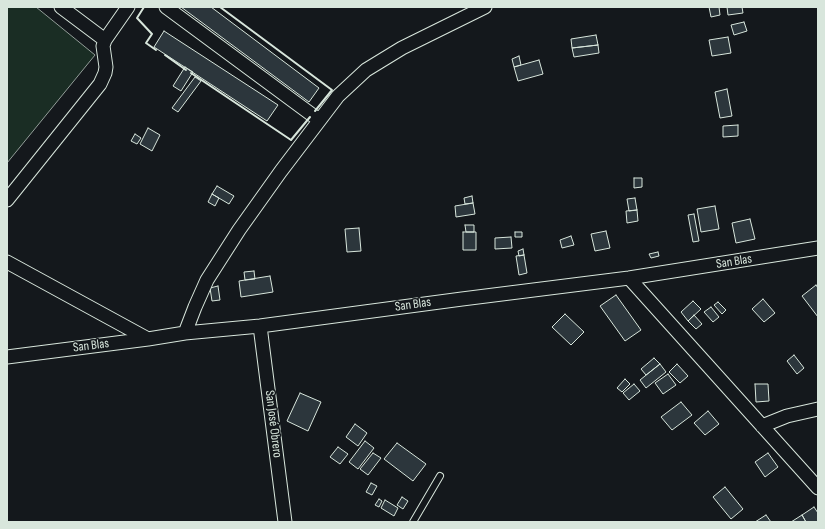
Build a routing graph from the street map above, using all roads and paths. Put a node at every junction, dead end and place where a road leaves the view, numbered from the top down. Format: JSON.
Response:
{"nodes":[{"id":1,"x":61,"y":7,"type":"edge"},
{"id":2,"x":128,"y":7,"type":"edge"},
{"id":3,"x":166,"y":7,"type":"edge"},
{"id":4,"x":485,"y":7,"type":"edge"},
{"id":5,"x":104,"y":40,"type":"junction"},
{"id":6,"x":319,"y":120,"type":"junction"},
{"id":7,"x":7,"y":200,"type":"edge"},
{"id":8,"x":818,"y":248,"type":"edge"},
{"id":9,"x":7,"y":262,"type":"edge"},
{"id":10,"x":629,"y":278,"type":"junction"},
{"id":11,"x":260,"y":326,"type":"junction"},
{"id":12,"x":185,"y":333,"type":"junction"},
{"id":13,"x":148,"y":339,"type":"junction"},
{"id":14,"x":7,"y":357,"type":"edge"},
{"id":15,"x":818,"y":409,"type":"edge"},
{"id":16,"x":762,"y":426,"type":"junction"},
{"id":17,"x":440,"y":476,"type":"dead end"},
{"id":18,"x":818,"y":488,"type":"edge"},
{"id":19,"x":285,"y":522,"type":"edge"},
{"id":20,"x":413,"y":522,"type":"edge"}],
"edges":[{"from":1,"to":5,"type":"street"},
{"from":2,"to":5,"type":"street"},
{"from":3,"to":6,"type":"street"},
{"from":4,"to":6,"type":"street"},
{"from":5,"to":7,"type":"street"},
{"from":6,"to":12,"type":"street"},
{"from":8,"to":10,"type":"street","name":"San Blas"},
{"from":9,"to":13,"type":"street"},
{"from":10,"to":11,"type":"street","name":"San Blas"},
{"from":10,"to":16,"type":"street"},
{"from":11,"to":12,"type":"street","name":"San Blas"},
{"from":11,"to":19,"type":"street","name":"San José Obrero"},
{"from":12,"to":13,"type":"street","name":"San Blas"},
{"from":13,"to":14,"type":"street","name":"San Blas"},
{"from":15,"to":16,"type":"street"},
{"from":16,"to":18,"type":"street"},
{"from":17,"to":20,"type":"lane"}]}
